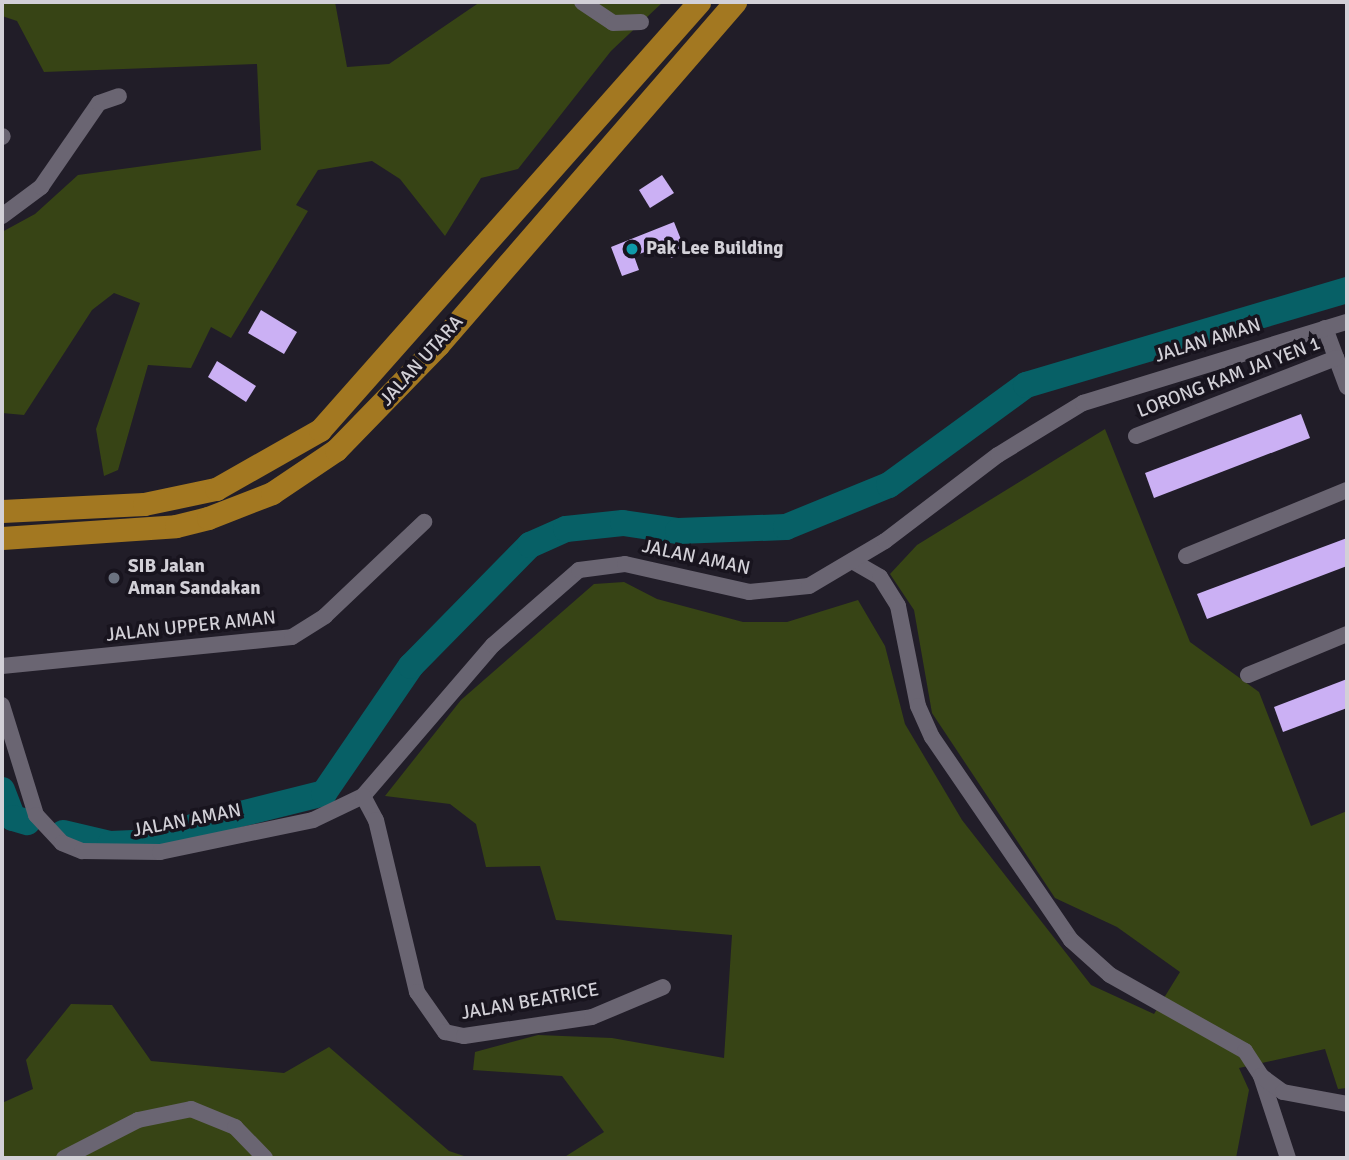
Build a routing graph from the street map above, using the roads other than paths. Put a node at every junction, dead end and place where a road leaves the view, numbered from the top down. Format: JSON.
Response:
{"nodes":[{"id":1,"x":582,"y":2,"type":"edge"},
{"id":2,"x":699,"y":2,"type":"edge"},
{"id":3,"x":735,"y":2,"type":"edge"},
{"id":4,"x":641,"y":22,"type":"dead end"},
{"id":5,"x":119,"y":96,"type":"dead end"},
{"id":6,"x":2,"y":216,"type":"edge"},
{"id":7,"x":1347,"y":322,"type":"edge"},
{"id":8,"x":1325,"y":328,"type":"junction"},
{"id":9,"x":1336,"y":358,"type":"junction"},
{"id":10,"x":1347,"y":387,"type":"edge"},
{"id":11,"x":1136,"y":436,"type":"dead end"},
{"id":12,"x":1347,"y":490,"type":"edge"},
{"id":13,"x":2,"y":511,"type":"edge"},
{"id":14,"x":424,"y":522,"type":"dead end"},
{"id":15,"x":2,"y":538,"type":"edge"},
{"id":16,"x":1186,"y":555,"type":"dead end"},
{"id":17,"x":854,"y":562,"type":"junction"},
{"id":18,"x":1347,"y":634,"type":"edge"},
{"id":19,"x":2,"y":666,"type":"edge"},
{"id":20,"x":1248,"y":675,"type":"dead end"},
{"id":21,"x":2,"y":705,"type":"edge"},
{"id":22,"x":363,"y":796,"type":"junction"},
{"id":23,"x":663,"y":987,"type":"dead end"},
{"id":24,"x":1261,"y":1076,"type":"junction"},
{"id":25,"x":1347,"y":1104,"type":"edge"},
{"id":26,"x":64,"y":1158,"type":"edge"},
{"id":27,"x":265,"y":1158,"type":"edge"},
{"id":28,"x":1288,"y":1158,"type":"edge"}],
"edges":[{"from":1,"to":4,"type":"street"},
{"from":2,"to":13,"type":"highway","name":"JALAN UTARA"},
{"from":3,"to":15,"type":"highway","name":"JALAN UTARA"},
{"from":5,"to":6,"type":"street"},
{"from":7,"to":8,"type":"street","name":"JALAN AMAN"},
{"from":8,"to":9,"type":"street"},
{"from":8,"to":17,"type":"street","name":"JALAN AMAN"},
{"from":9,"to":10,"type":"street"},
{"from":9,"to":11,"type":"street","name":"LORONG KAM JAI YEN 1"},
{"from":12,"to":16,"type":"street"},
{"from":14,"to":19,"type":"street","name":"JALAN UPPER AMAN"},
{"from":17,"to":22,"type":"street","name":"JALAN AMAN"},
{"from":17,"to":24,"type":"street"},
{"from":18,"to":20,"type":"street"},
{"from":21,"to":22,"type":"street","name":"JALAN AMAN"},
{"from":22,"to":23,"type":"street","name":"JALAN BEATRICE"},
{"from":24,"to":25,"type":"street"},
{"from":24,"to":28,"type":"street"},
{"from":26,"to":27,"type":"street"}]}
